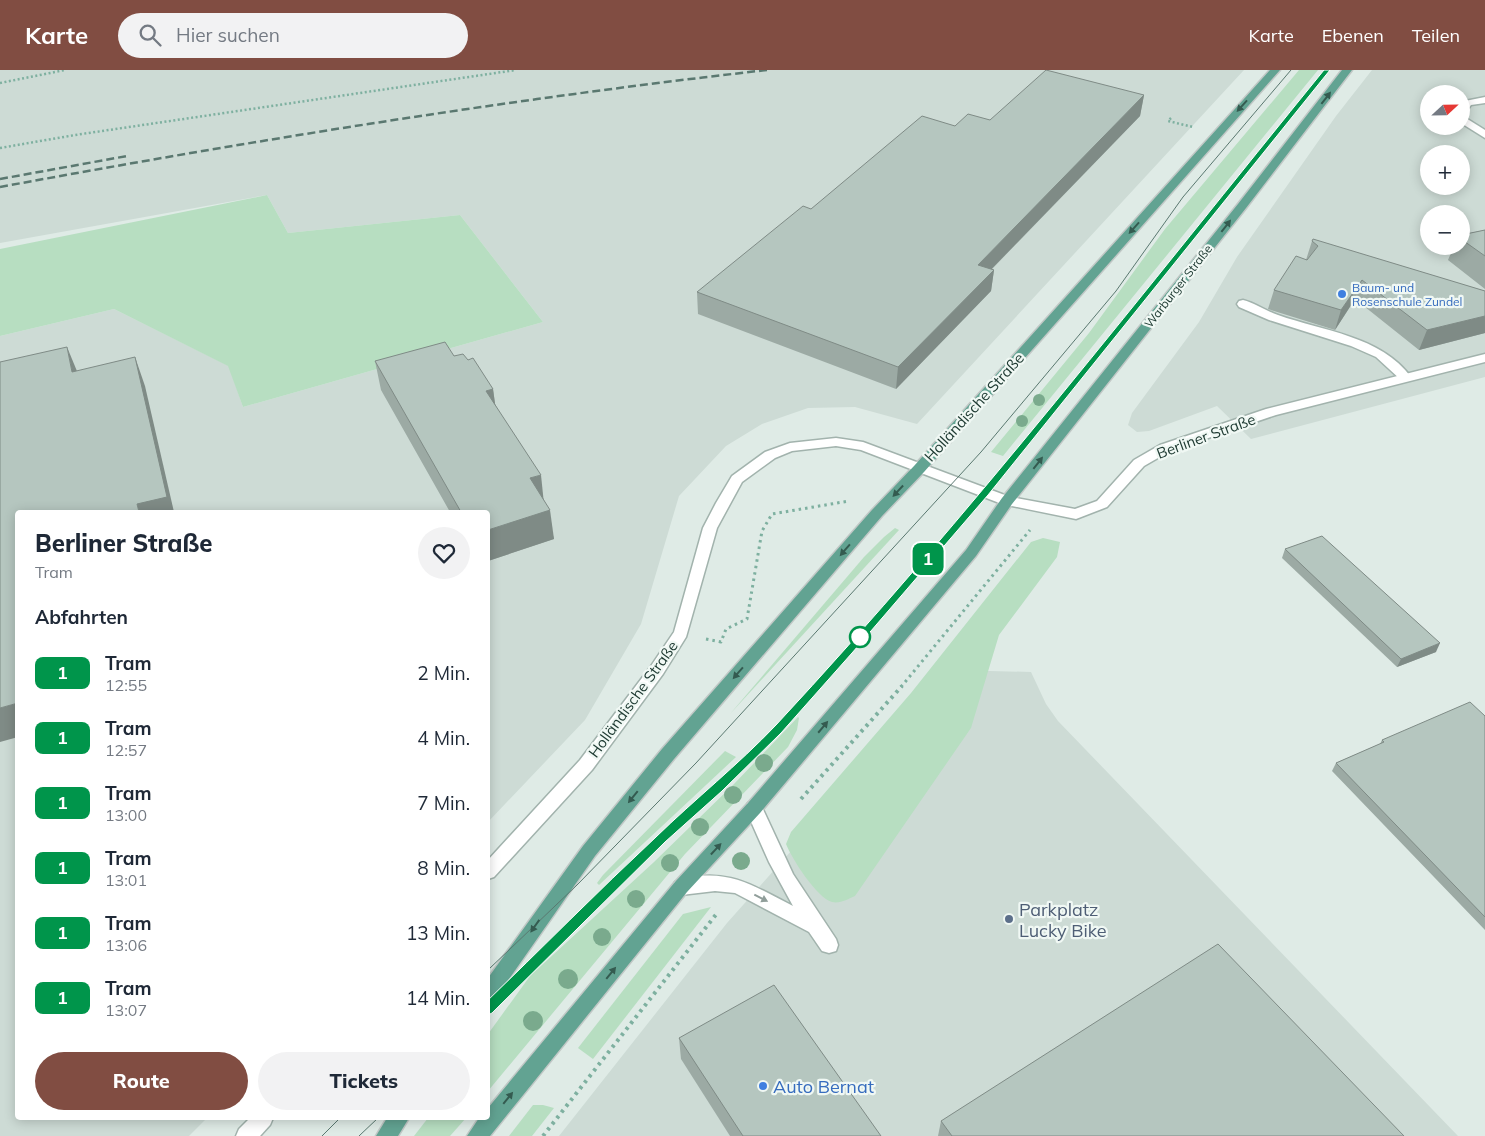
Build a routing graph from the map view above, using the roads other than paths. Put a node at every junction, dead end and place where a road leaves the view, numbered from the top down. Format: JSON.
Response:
{"nodes":[{"id":1,"x":1275,"y":70,"type":"edge"},
{"id":2,"x":1347,"y":70,"type":"edge"},
{"id":3,"x":1485,"y":100,"type":"edge"},
{"id":4,"x":1470,"y":103,"type":"edge"},
{"id":5,"x":1470,"y":124,"type":"edge"},
{"id":6,"x":1485,"y":135,"type":"edge"},
{"id":7,"x":1243,"y":304,"type":"dead end"},
{"id":8,"x":1485,"y":358,"type":"edge"},
{"id":9,"x":1405,"y":377,"type":"junction"},
{"id":10,"x":918,"y":469,"type":"junction"},
{"id":11,"x":1008,"y":501,"type":"junction"},
{"id":12,"x":754,"y":808,"type":"junction"},
{"id":13,"x":490,"y":870,"type":"edge"},
{"id":14,"x":681,"y":887,"type":"junction"},
{"id":15,"x":815,"y":926,"type":"junction"},
{"id":16,"x":829,"y":946,"type":"dead end"},
{"id":17,"x":490,"y":990,"type":"edge"},
{"id":18,"x":261,"y":1120,"type":"edge"},
{"id":19,"x":398,"y":1120,"type":"edge"},
{"id":20,"x":246,"y":1136,"type":"edge"},
{"id":21,"x":386,"y":1136,"type":"edge"},
{"id":22,"x":477,"y":1136,"type":"edge"}],
"edges":[{"from":1,"to":10,"type":"main road","name":"Holländische Straße","one_way":true},
{"from":11,"to":2,"type":"main road","name":"Warburger Straße","one_way":true},
{"from":3,"to":4,"type":"street"},
{"from":5,"to":6,"type":"street"},
{"from":7,"to":9,"type":"street"},
{"from":8,"to":9,"type":"street","name":"Berliner Straße"},
{"from":9,"to":11,"type":"street","name":"Berliner Straße"},
{"from":10,"to":11,"type":"street","name":"Berliner Straße"},
{"from":10,"to":13,"type":"street","name":"Holländische Straße"},
{"from":10,"to":17,"type":"main road","one_way":true},
{"from":12,"to":11,"type":"main road","one_way":true},
{"from":14,"to":12,"type":"main road","one_way":true},
{"from":12,"to":15,"type":"street"},
{"from":14,"to":15,"type":"street","one_way":true},
{"from":22,"to":14,"type":"main road","one_way":true},
{"from":15,"to":16,"type":"street"},
{"from":18,"to":20,"type":"street"},
{"from":19,"to":21,"type":"main road"}]}
